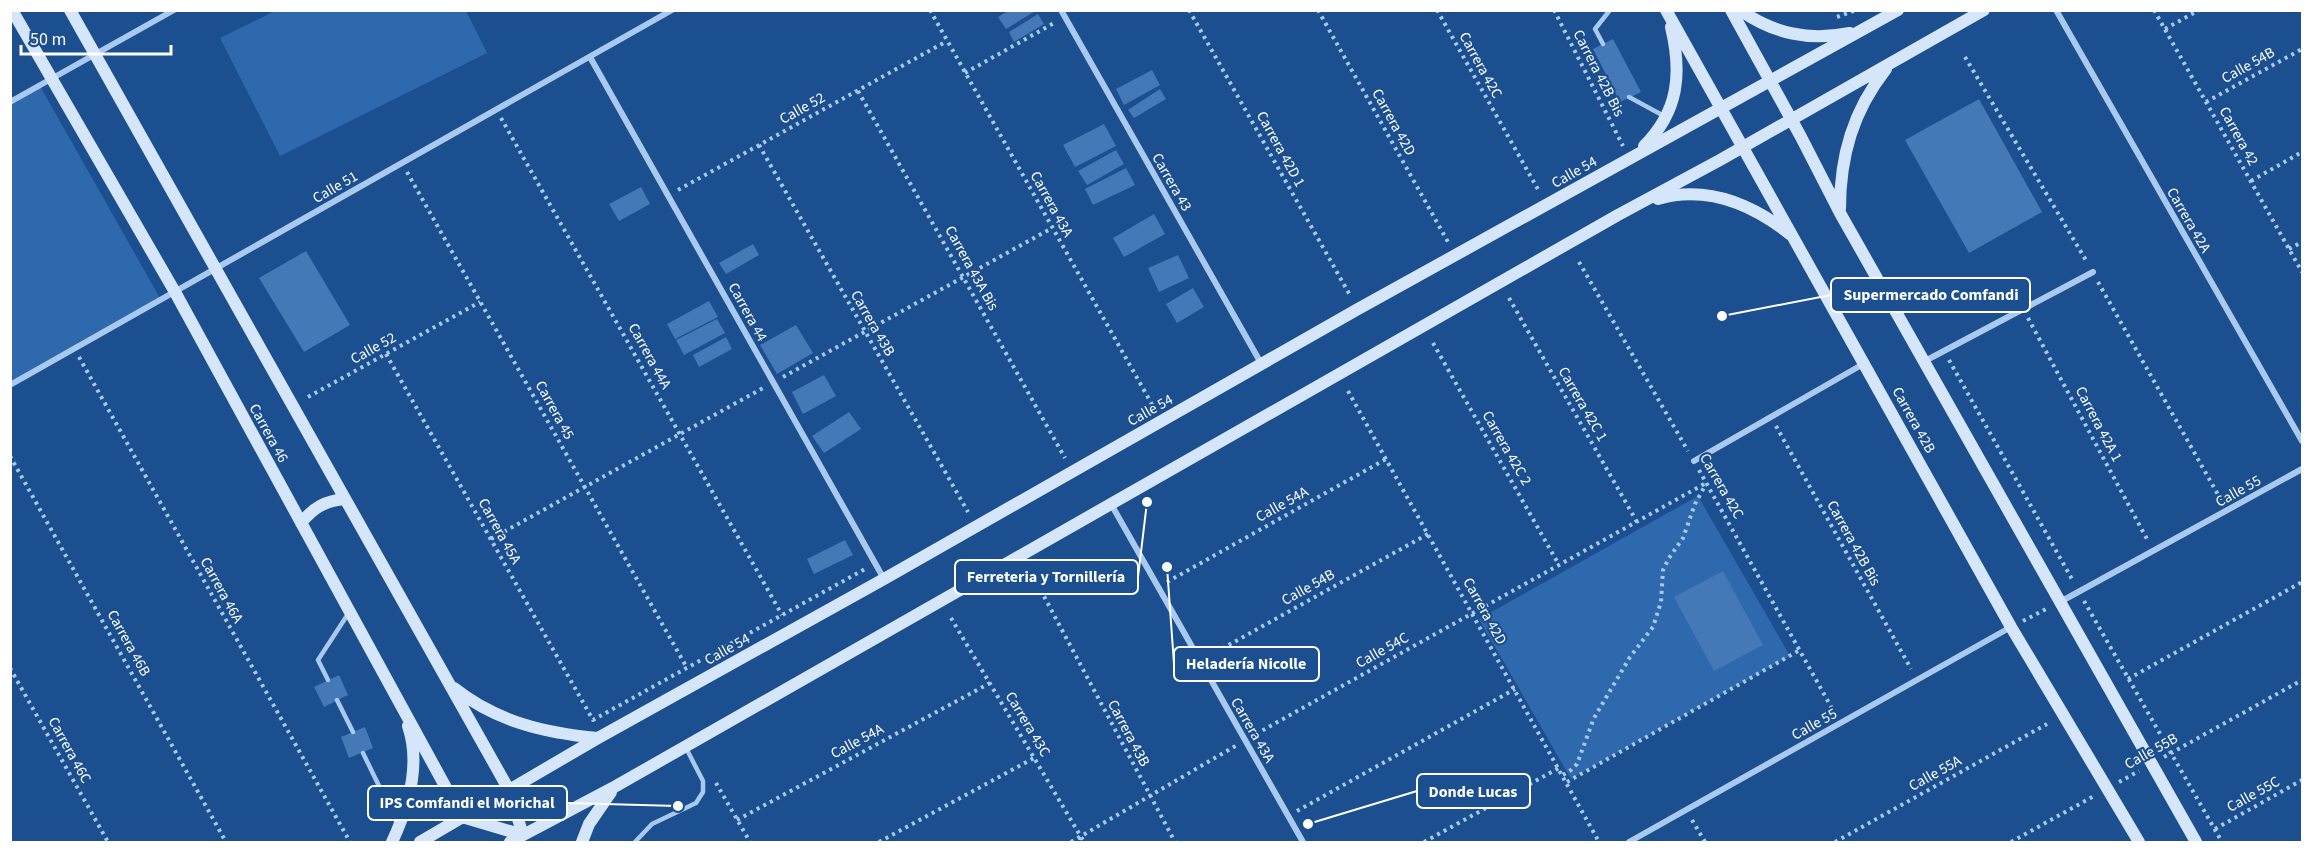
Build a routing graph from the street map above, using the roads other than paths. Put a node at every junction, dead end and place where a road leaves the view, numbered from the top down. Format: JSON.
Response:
{"nodes":[{"id":1,"x":12,"y":10,"type":"edge"},
{"id":2,"x":70,"y":10,"type":"edge"},
{"id":3,"x":174,"y":10,"type":"edge"},
{"id":4,"x":672,"y":10,"type":"edge"},
{"id":5,"x":1061,"y":10,"type":"edge"},
{"id":6,"x":1610,"y":10,"type":"edge"},
{"id":7,"x":1731,"y":10,"type":"edge"},
{"id":8,"x":1740,"y":10,"type":"edge"},
{"id":9,"x":1898,"y":10,"type":"edge"},
{"id":10,"x":1984,"y":10,"type":"edge"},
{"id":11,"x":2056,"y":10,"type":"edge"},
{"id":12,"x":1667,"y":12,"type":"edge"},
{"id":13,"x":1876,"y":23,"type":"junction"},
{"id":14,"x":1603,"y":44,"type":"dead end"},
{"id":15,"x":95,"y":55,"type":"junction"},
{"id":16,"x":590,"y":57,"type":"junction"},
{"id":17,"x":1890,"y":63,"type":"junction"},
{"id":18,"x":51,"y":80,"type":"junction"},
{"id":19,"x":1770,"y":81,"type":"junction"},
{"id":20,"x":1629,"y":97,"type":"dead end"},
{"id":21,"x":10,"y":102,"type":"edge"},
{"id":22,"x":1722,"y":107,"type":"junction"},
{"id":23,"x":1666,"y":117,"type":"junction"},
{"id":24,"x":1791,"y":120,"type":"junction"},
{"id":25,"x":1744,"y":147,"type":"junction"},
{"id":26,"x":1629,"y":158,"type":"junction"},
{"id":27,"x":1840,"y":213,"type":"junction"},
{"id":28,"x":1618,"y":215,"type":"junction"},
{"id":29,"x":1796,"y":239,"type":"junction"},
{"id":30,"x":215,"y":269,"type":"junction"},
{"id":31,"x":2093,"y":272,"type":"dead end"},
{"id":32,"x":175,"y":292,"type":"junction"},
{"id":33,"x":1925,"y":361,"type":"junction"},
{"id":34,"x":1865,"y":362,"type":"junction"},
{"id":35,"x":1262,"y":365,"type":"junction"},
{"id":36,"x":10,"y":385,"type":"edge"},
{"id":37,"x":2302,"y":441,"type":"edge"},
{"id":38,"x":1694,"y":461,"type":"road end"},
{"id":39,"x":2302,"y":469,"type":"edge"},
{"id":40,"x":345,"y":499,"type":"junction"},
{"id":41,"x":1111,"y":504,"type":"junction"},
{"id":42,"x":301,"y":523,"type":"junction"},
{"id":43,"x":884,"y":579,"type":"junction"},
{"id":44,"x":2060,"y":603,"type":"junction"},
{"id":45,"x":350,"y":611,"type":"junction"},
{"id":46,"x":2012,"y":627,"type":"junction"},
{"id":47,"x":328,"y":681,"type":"dead end"},
{"id":48,"x":448,"y":682,"type":"junction"},
{"id":49,"x":338,"y":700,"type":"dead end"},
{"id":50,"x":401,"y":705,"type":"junction"},
{"id":51,"x":353,"y":732,"type":"dead end"},
{"id":52,"x":598,"y":738,"type":"junction"},
{"id":53,"x":685,"y":747,"type":"junction"},
{"id":54,"x":363,"y":753,"type":"dead end"},
{"id":55,"x":616,"y":786,"type":"junction"},
{"id":56,"x":509,"y":790,"type":"junction"},
{"id":57,"x":462,"y":817,"type":"junction"},
{"id":58,"x":399,"y":828,"type":"junction"},
{"id":59,"x":525,"y":839,"type":"edge"},
{"id":60,"x":392,"y":843,"type":"edge"},
{"id":61,"x":420,"y":843,"type":"edge"},
{"id":62,"x":510,"y":843,"type":"edge"},
{"id":63,"x":582,"y":843,"type":"edge"},
{"id":64,"x":636,"y":843,"type":"edge"},
{"id":65,"x":1303,"y":843,"type":"edge"},
{"id":66,"x":1629,"y":843,"type":"edge"},
{"id":67,"x":2139,"y":843,"type":"edge"},
{"id":68,"x":2196,"y":843,"type":"edge"}],
"edges":[{"from":1,"to":18,"type":"main road","name":"Carrera 46"},
{"from":2,"to":15,"type":"main road"},
{"from":3,"to":15,"type":"street"},
{"from":4,"to":16,"type":"street","name":"Calle 51"},
{"from":5,"to":35,"type":"street","name":"Carrera 43"},
{"from":6,"to":14,"type":"lane"},
{"from":7,"to":19,"type":"main road"},
{"from":8,"to":13,"type":"main road"},
{"from":9,"to":13,"type":"main road","name":"Calle 54"},
{"from":10,"to":17,"type":"main road"},
{"from":11,"to":37,"type":"street","name":"Carrera 42A"},
{"from":12,"to":22,"type":"main road","name":"Carrera 42B"},
{"from":12,"to":23,"type":"main road"},
{"from":13,"to":19,"type":"main road","name":"Calle 54"},
{"from":15,"to":18,"type":"street"},
{"from":15,"to":30,"type":"main road"},
{"from":16,"to":30,"type":"street","name":"Calle 51"},
{"from":16,"to":43,"type":"street","name":"Carrera 44"},
{"from":17,"to":24,"type":"main road"},
{"from":17,"to":27,"type":"main road"},
{"from":18,"to":21,"type":"street"},
{"from":18,"to":32,"type":"main road","name":"Carrera 46"},
{"from":19,"to":22,"type":"main road","name":"Calle 54"},
{"from":19,"to":24,"type":"main road"},
{"from":20,"to":23,"type":"lane"},
{"from":22,"to":25,"type":"main road","name":"Carrera 42B"},
{"from":22,"to":26,"type":"main road","name":"Calle 54"},
{"from":23,"to":26,"type":"main road"},
{"from":24,"to":25,"type":"main road"},
{"from":24,"to":27,"type":"main road"},
{"from":25,"to":28,"type":"main road"},
{"from":25,"to":29,"type":"main road","name":"Carrera 42B"},
{"from":26,"to":35,"type":"main road","name":"Calle 54"},
{"from":27,"to":33,"type":"main road"},
{"from":28,"to":29,"type":"main road"},
{"from":28,"to":41,"type":"main road"},
{"from":29,"to":34,"type":"main road","name":"Carrera 42B"},
{"from":30,"to":32,"type":"street","name":"Calle 51"},
{"from":30,"to":40,"type":"main road"},
{"from":31,"to":33,"type":"street"},
{"from":32,"to":36,"type":"street","name":"Calle 51"},
{"from":32,"to":42,"type":"main road","name":"Carrera 46"},
{"from":33,"to":44,"type":"main road"},
{"from":34,"to":38,"type":"street"},
{"from":34,"to":46,"type":"main road","name":"Carrera 42B"},
{"from":35,"to":43,"type":"main road","name":"Calle 54"},
{"from":39,"to":44,"type":"street","name":"Calle 55"},
{"from":40,"to":42,"type":"main road"},
{"from":40,"to":48,"type":"main road"},
{"from":41,"to":53,"type":"main road"},
{"from":41,"to":65,"type":"street","name":"Carrera 43A"},
{"from":42,"to":45,"type":"main road","name":"Carrera 46"},
{"from":43,"to":52,"type":"main road","name":"Calle 54"},
{"from":44,"to":68,"type":"main road"},
{"from":45,"to":47,"type":"lane"},
{"from":45,"to":50,"type":"main road","name":"Carrera 46"},
{"from":46,"to":66,"type":"street","name":"Calle 55"},
{"from":46,"to":67,"type":"main road","name":"Carrera 42B"},
{"from":48,"to":52,"type":"main road"},
{"from":48,"to":56,"type":"main road"},
{"from":49,"to":51,"type":"lane"},
{"from":50,"to":57,"type":"main road","name":"Carrera 46"},
{"from":50,"to":58,"type":"main road"},
{"from":52,"to":56,"type":"main road","name":"Calle 54"},
{"from":53,"to":55,"type":"main road"},
{"from":53,"to":64,"type":"lane"},
{"from":54,"to":58,"type":"lane"},
{"from":55,"to":59,"type":"main road"},
{"from":55,"to":63,"type":"main road"},
{"from":56,"to":57,"type":"main road","name":"Calle 54"},
{"from":56,"to":59,"type":"main road"},
{"from":57,"to":59,"type":"main road"},
{"from":57,"to":61,"type":"main road","name":"Calle 54"},
{"from":58,"to":60,"type":"main road"},
{"from":59,"to":62,"type":"main road"}]}
